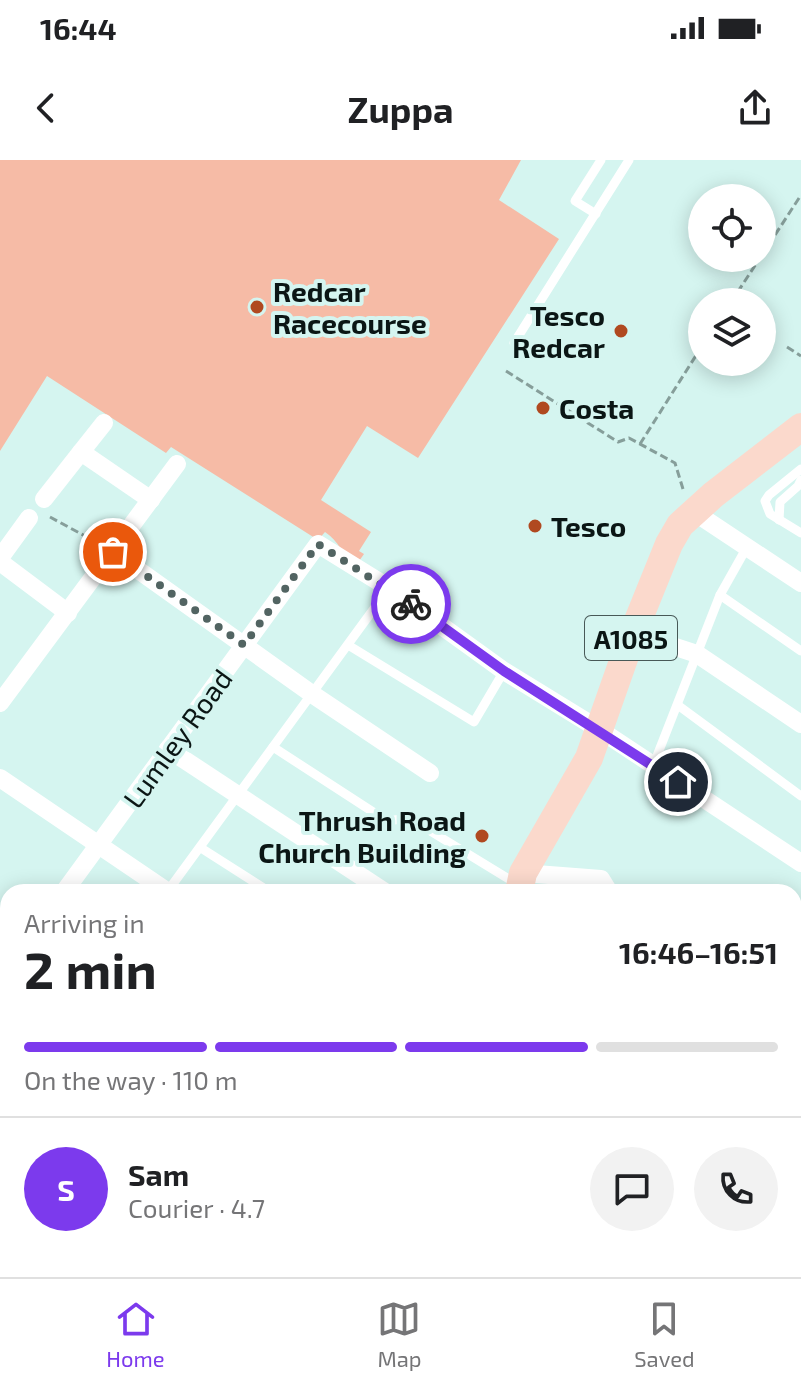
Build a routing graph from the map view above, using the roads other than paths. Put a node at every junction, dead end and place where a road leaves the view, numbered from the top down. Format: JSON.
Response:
{"nodes":[{"id":1,"x":601,"y":160,"type":"edge"},
{"id":2,"x":629,"y":160,"type":"edge"},
{"id":3,"x":596,"y":214,"type":"junction"},
{"id":4,"x":514,"y":343,"type":"dead end"},
{"id":5,"x":104,"y":423,"type":"dead end"},
{"id":6,"x":801,"y":427,"type":"edge"},
{"id":7,"x":81,"y":452,"type":"junction"},
{"id":8,"x":177,"y":464,"type":"dead end"},
{"id":9,"x":801,"y":469,"type":"edge"},
{"id":10,"x":801,"y":480,"type":"edge"},
{"id":11,"x":151,"y":500,"type":"junction"},
{"id":12,"x":46,"y":507,"type":"road end"},
{"id":13,"x":690,"y":515,"type":"junction"},
{"id":14,"x":29,"y":518,"type":"dead end"},
{"id":15,"x":779,"y":520,"type":"junction"},
{"id":16,"x":801,"y":533,"type":"edge"},
{"id":17,"x":747,"y":547,"type":"junction"},
{"id":18,"x":113,"y":552,"type":"junction"},
{"id":19,"x":0,"y":560,"type":"edge"},
{"id":20,"x":801,"y":583,"type":"edge"},
{"id":21,"x":389,"y":588,"type":"junction"},
{"id":22,"x":720,"y":595,"type":"junction"},
{"id":23,"x":68,"y":613,"type":"junction"},
{"id":24,"x":633,"y":633,"type":"junction"},
{"id":25,"x":244,"y":645,"type":"junction"},
{"id":26,"x":348,"y":645,"type":"junction"},
{"id":27,"x":801,"y":651,"type":"edge"},
{"id":28,"x":697,"y":654,"type":"junction"},
{"id":29,"x":504,"y":671,"type":"junction"},
{"id":30,"x":312,"y":694,"type":"junction"},
{"id":31,"x":0,"y":703,"type":"edge"},
{"id":32,"x":679,"y":706,"type":"junction"},
{"id":33,"x":801,"y":724,"type":"edge"},
{"id":34,"x":600,"y":730,"type":"junction"},
{"id":35,"x":273,"y":747,"type":"junction"},
{"id":36,"x":168,"y":749,"type":"junction"},
{"id":37,"x":653,"y":766,"type":"junction"},
{"id":38,"x":430,"y":773,"type":"dead end"},
{"id":39,"x":0,"y":778,"type":"edge"},
{"id":40,"x":238,"y":796,"type":"junction"},
{"id":41,"x":801,"y":796,"type":"edge"},
{"id":42,"x":98,"y":845,"type":"junction"},
{"id":43,"x":201,"y":848,"type":"junction"},
{"id":44,"x":801,"y":863,"type":"edge"},
{"id":45,"x":70,"y":884,"type":"edge"},
{"id":46,"x":156,"y":884,"type":"edge"},
{"id":47,"x":174,"y":884,"type":"edge"},
{"id":48,"x":257,"y":884,"type":"edge"},
{"id":49,"x":373,"y":884,"type":"edge"},
{"id":50,"x":520,"y":884,"type":"edge"}],
"edges":[{"from":1,"to":3,"type":"lane"},
{"from":2,"to":3,"type":"lane"},
{"from":3,"to":4,"type":"lane"},
{"from":5,"to":7,"type":"street"},
{"from":6,"to":13,"type":"main road","number":"A1085"},
{"from":7,"to":11,"type":"street"},
{"from":7,"to":12,"type":"street"},
{"from":8,"to":11,"type":"street"},
{"from":9,"to":15,"type":"lane"},
{"from":10,"to":15,"type":"lane"},
{"from":11,"to":18,"type":"street"},
{"from":13,"to":17,"type":"street"},
{"from":13,"to":24,"type":"main road","number":"A1085"},
{"from":14,"to":19,"type":"street"},
{"from":15,"to":16,"type":"lane"},
{"from":17,"to":20,"type":"street"},
{"from":17,"to":22,"type":"lane"},
{"from":18,"to":23,"type":"street"},
{"from":18,"to":25,"type":"street"},
{"from":19,"to":23,"type":"street"},
{"from":21,"to":25,"type":"street","name":"Lumley Road"},
{"from":21,"to":26,"type":"lane"},
{"from":21,"to":29,"type":"street"},
{"from":22,"to":27,"type":"lane"},
{"from":22,"to":28,"type":"lane"},
{"from":23,"to":31,"type":"street"},
{"from":24,"to":28,"type":"street"},
{"from":24,"to":34,"type":"main road","number":"A1085"},
{"from":25,"to":30,"type":"street"},
{"from":25,"to":36,"type":"street","name":"Lumley Road"},
{"from":26,"to":29,"type":"lane"},
{"from":26,"to":30,"type":"lane"},
{"from":28,"to":32,"type":"lane"},
{"from":28,"to":33,"type":"street"},
{"from":29,"to":34,"type":"street"},
{"from":30,"to":35,"type":"lane"},
{"from":30,"to":38,"type":"street"},
{"from":32,"to":37,"type":"lane"},
{"from":32,"to":41,"type":"lane"},
{"from":34,"to":37,"type":"street"},
{"from":34,"to":50,"type":"main road","number":"A1085"},
{"from":35,"to":40,"type":"lane"},
{"from":35,"to":50,"type":"lane"},
{"from":36,"to":40,"type":"street"},
{"from":36,"to":42,"type":"street","name":"Lumley Road"},
{"from":37,"to":44,"type":"street"},
{"from":39,"to":42,"type":"street"},
{"from":40,"to":43,"type":"lane"},
{"from":40,"to":49,"type":"street"},
{"from":42,"to":45,"type":"street","name":"Lumley Road"},
{"from":42,"to":46,"type":"street"},
{"from":43,"to":47,"type":"lane"},
{"from":43,"to":48,"type":"lane"}]}
